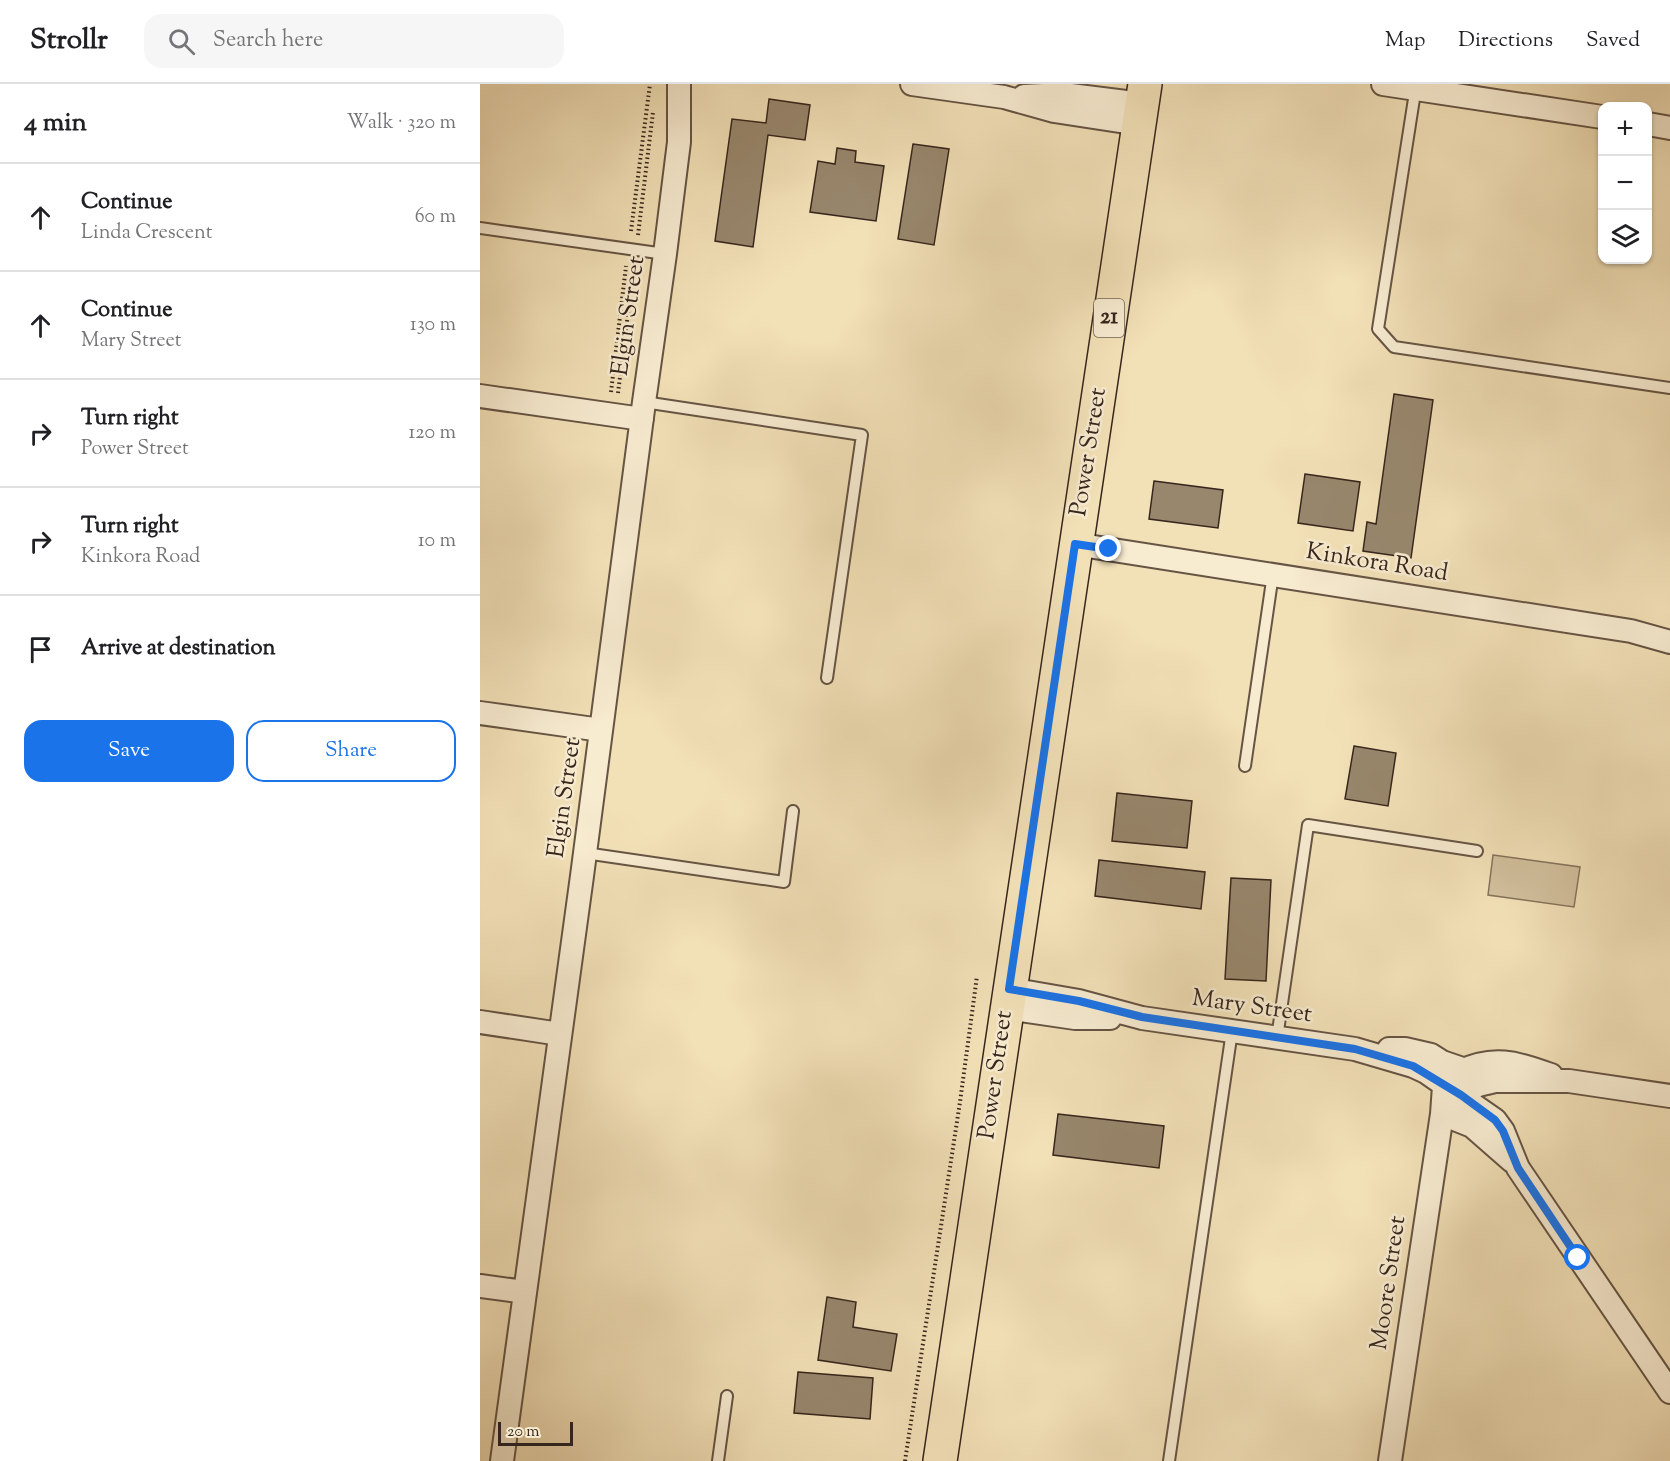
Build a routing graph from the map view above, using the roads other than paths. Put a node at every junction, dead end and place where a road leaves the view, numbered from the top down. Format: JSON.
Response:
{"nodes":[{"id":1,"x":679,"y":84,"type":"edge"},
{"id":2,"x":693,"y":84,"type":"edge"},
{"id":3,"x":912,"y":84,"type":"edge"},
{"id":4,"x":1383,"y":84,"type":"edge"},
{"id":5,"x":1416,"y":87,"type":"edge"},
{"id":6,"x":1142,"y":104,"type":"edge"},
{"id":7,"x":1598,"y":116,"type":"edge"},
{"id":8,"x":1652,"y":125,"type":"edge"},
{"id":9,"x":1670,"y":128,"type":"edge"},
{"id":10,"x":679,"y":142,"type":"junction"},
{"id":11,"x":480,"y":228,"type":"edge"},
{"id":12,"x":665,"y":254,"type":"junction"},
{"id":13,"x":1670,"y":388,"type":"edge"},
{"id":14,"x":480,"y":396,"type":"edge"},
{"id":15,"x":643,"y":410,"type":"junction"},
{"id":16,"x":1075,"y":544,"type":"junction"},
{"id":17,"x":1273,"y":574,"type":"junction"},
{"id":18,"x":1670,"y":642,"type":"edge"},
{"id":19,"x":827,"y":678,"type":"dead end"},
{"id":20,"x":480,"y":713,"type":"edge"},
{"id":21,"x":601,"y":730,"type":"junction"},
{"id":22,"x":1245,"y":766,"type":"dead end"},
{"id":23,"x":793,"y":811,"type":"dead end"},
{"id":24,"x":1477,"y":850,"type":"dead end"},
{"id":25,"x":585,"y":853,"type":"junction"},
{"id":26,"x":1008,"y":999,"type":"junction"},
{"id":27,"x":480,"y":1022,"type":"edge"},
{"id":28,"x":1232,"y":1031,"type":"junction"},
{"id":29,"x":560,"y":1034,"type":"junction"},
{"id":30,"x":1277,"y":1038,"type":"junction"},
{"id":31,"x":1355,"y":1049,"type":"junction"},
{"id":32,"x":1463,"y":1070,"type":"junction"},
{"id":33,"x":1569,"y":1081,"type":"junction"},
{"id":34,"x":1487,"y":1083,"type":"junction"},
{"id":35,"x":1453,"y":1090,"type":"junction"},
{"id":36,"x":1670,"y":1096,"type":"edge"},
{"id":37,"x":1442,"y":1114,"type":"junction"},
{"id":38,"x":1518,"y":1168,"type":"junction"},
{"id":39,"x":480,"y":1286,"type":"edge"},
{"id":40,"x":525,"y":1292,"type":"junction"},
{"id":41,"x":1670,"y":1392,"type":"edge"},
{"id":42,"x":727,"y":1396,"type":"dead end"},
{"id":43,"x":502,"y":1461,"type":"edge"},
{"id":44,"x":718,"y":1461,"type":"edge"},
{"id":45,"x":940,"y":1461,"type":"edge"},
{"id":46,"x":1169,"y":1461,"type":"edge"},
{"id":47,"x":1390,"y":1461,"type":"edge"}],
"edges":[{"from":1,"to":10,"type":"street","name":"Elgin Street"},
{"from":2,"to":10,"type":"street","name":"Elgin Street"},
{"from":3,"to":6,"type":"street"},
{"from":4,"to":5,"type":"street"},
{"from":5,"to":7,"type":"street"},
{"from":5,"to":13,"type":"lane"},
{"from":6,"to":16,"type":"main road","name":"Power Street","number":"21"},
{"from":8,"to":9,"type":"street"},
{"from":10,"to":12,"type":"street","name":"Elgin Street"},
{"from":11,"to":12,"type":"lane"},
{"from":12,"to":15,"type":"street","name":"Elgin Street"},
{"from":14,"to":15,"type":"street"},
{"from":15,"to":19,"type":"lane"},
{"from":15,"to":21,"type":"street","name":"Elgin Street"},
{"from":16,"to":17,"type":"street","name":"Kinkora Road"},
{"from":16,"to":26,"type":"main road","name":"Power Street","number":"21"},
{"from":17,"to":18,"type":"street","name":"Kinkora Road"},
{"from":17,"to":22,"type":"lane"},
{"from":20,"to":21,"type":"street"},
{"from":21,"to":25,"type":"street","name":"Elgin Street"},
{"from":23,"to":25,"type":"lane"},
{"from":24,"to":30,"type":"lane"},
{"from":25,"to":29,"type":"street","name":"Elgin Street"},
{"from":26,"to":28,"type":"street","name":"Mary Street"},
{"from":26,"to":45,"type":"main road","name":"Power Street","number":"21"},
{"from":27,"to":29,"type":"street"},
{"from":28,"to":30,"type":"street","name":"Mary Street"},
{"from":28,"to":46,"type":"lane"},
{"from":29,"to":40,"type":"street","name":"Elgin Street"},
{"from":30,"to":31,"type":"street","name":"Mary Street"},
{"from":31,"to":32,"type":"street","name":"Mary Street"},
{"from":31,"to":35,"type":"street","name":"Mary Street"},
{"from":32,"to":33,"type":"street"},
{"from":32,"to":34,"type":"street","name":"Mary Street"},
{"from":32,"to":35,"type":"street"},
{"from":33,"to":34,"type":"street"},
{"from":33,"to":36,"type":"street"},
{"from":34,"to":35,"type":"street"},
{"from":35,"to":37,"type":"street","name":"Moore Street"},
{"from":35,"to":38,"type":"street","name":"Mary Street"},
{"from":37,"to":38,"type":"street"},
{"from":37,"to":47,"type":"street","name":"Moore Street"},
{"from":38,"to":41,"type":"street"},
{"from":39,"to":40,"type":"street"},
{"from":40,"to":43,"type":"street","name":"Elgin Street"},
{"from":42,"to":44,"type":"lane"}]}
